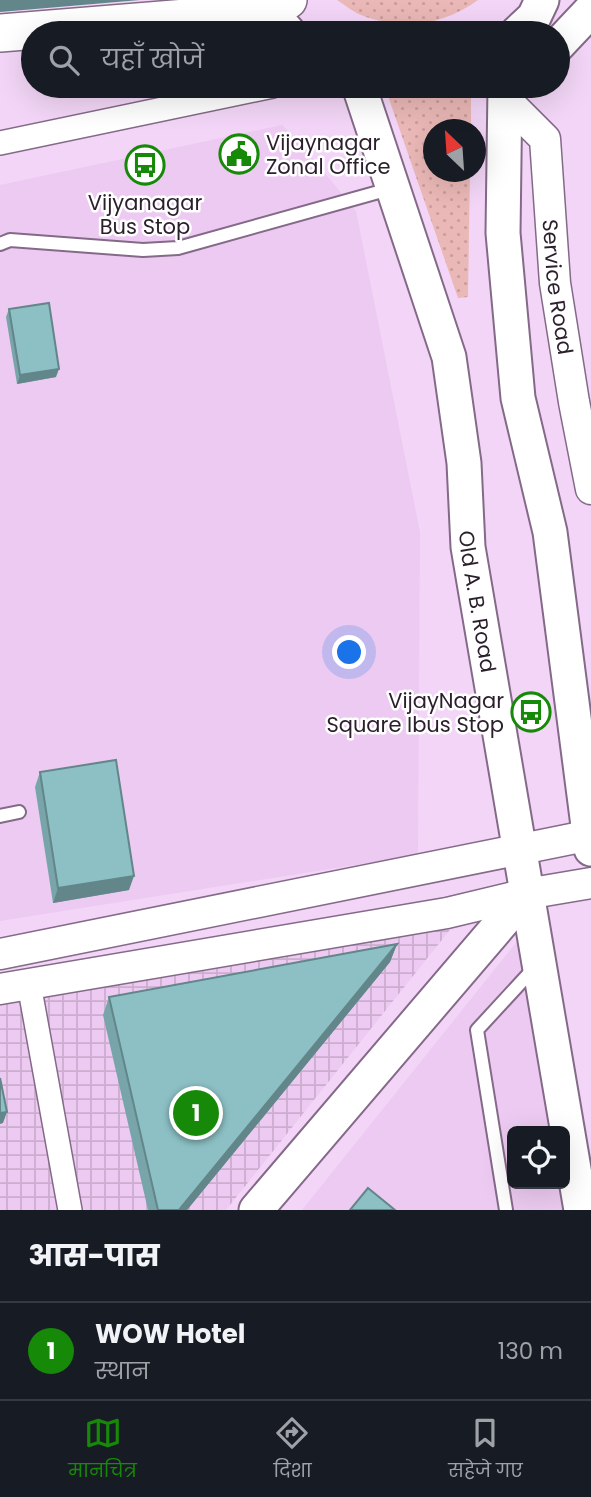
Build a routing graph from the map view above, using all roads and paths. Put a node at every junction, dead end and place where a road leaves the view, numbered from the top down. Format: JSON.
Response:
{"nodes":[{"id":1,"x":542,"y":0,"type":"edge"},
{"id":2,"x":270,"y":1,"type":"edge"},
{"id":3,"x":591,"y":10,"type":"edge"},
{"id":4,"x":149,"y":21,"type":"edge"},
{"id":5,"x":282,"y":21,"type":"edge"},
{"id":6,"x":530,"y":21,"type":"edge"},
{"id":7,"x":21,"y":31,"type":"edge"},
{"id":8,"x":0,"y":33,"type":"edge"},
{"id":9,"x":570,"y":40,"type":"edge"},
{"id":10,"x":217,"y":98,"type":"edge"},
{"id":11,"x":363,"y":98,"type":"edge"},
{"id":12,"x":509,"y":98,"type":"edge"},
{"id":13,"x":515,"y":98,"type":"edge"},
{"id":14,"x":0,"y":144,"type":"edge"},
{"id":15,"x":393,"y":188,"type":"junction"},
{"id":16,"x":0,"y":244,"type":"edge"},
{"id":17,"x":591,"y":489,"type":"edge"},
{"id":18,"x":19,"y":812,"type":"dead end"},
{"id":19,"x":0,"y":816,"type":"edge"},
{"id":20,"x":590,"y":840,"type":"edge"},
{"id":21,"x":520,"y":849,"type":"junction"},
{"id":22,"x":591,"y":883,"type":"edge"},
{"id":23,"x":526,"y":894,"type":"junction"},
{"id":24,"x":0,"y":954,"type":"edge"},
{"id":25,"x":539,"y":963,"type":"junction"},
{"id":26,"x":14,"y":987,"type":"edge"},
{"id":27,"x":70,"y":1210,"type":"edge"},
{"id":28,"x":256,"y":1210,"type":"edge"},
{"id":29,"x":506,"y":1210,"type":"edge"},
{"id":30,"x":581,"y":1210,"type":"edge"}],
"edges":[{"from":1,"to":6,"type":"main road"},
{"from":2,"to":4,"type":"main road"},
{"from":2,"to":5,"type":"main road"},
{"from":3,"to":9,"type":"main road"},
{"from":7,"to":8,"type":"main road"},
{"from":10,"to":14,"type":"street"},
{"from":11,"to":15,"type":"main road","name":"Old A. B. Road"},
{"from":12,"to":20,"type":"main road"},
{"from":13,"to":17,"type":"street","name":"Service Road"},
{"from":15,"to":16,"type":"lane"},
{"from":15,"to":21,"type":"main road","name":"Old A. B. Road"},
{"from":18,"to":19,"type":"lane"},
{"from":20,"to":21,"type":"street"},
{"from":21,"to":23,"type":"main road","name":"Old A. B. Road"},
{"from":21,"to":24,"type":"street"},
{"from":22,"to":23,"type":"street"},
{"from":23,"to":25,"type":"main road","name":"Old A. B. Road"},
{"from":23,"to":26,"type":"street"},
{"from":23,"to":28,"type":"main road"},
{"from":25,"to":29,"type":"lane"},
{"from":25,"to":30,"type":"main road","name":"Old A. B. Road"},
{"from":26,"to":27,"type":"street"}]}
